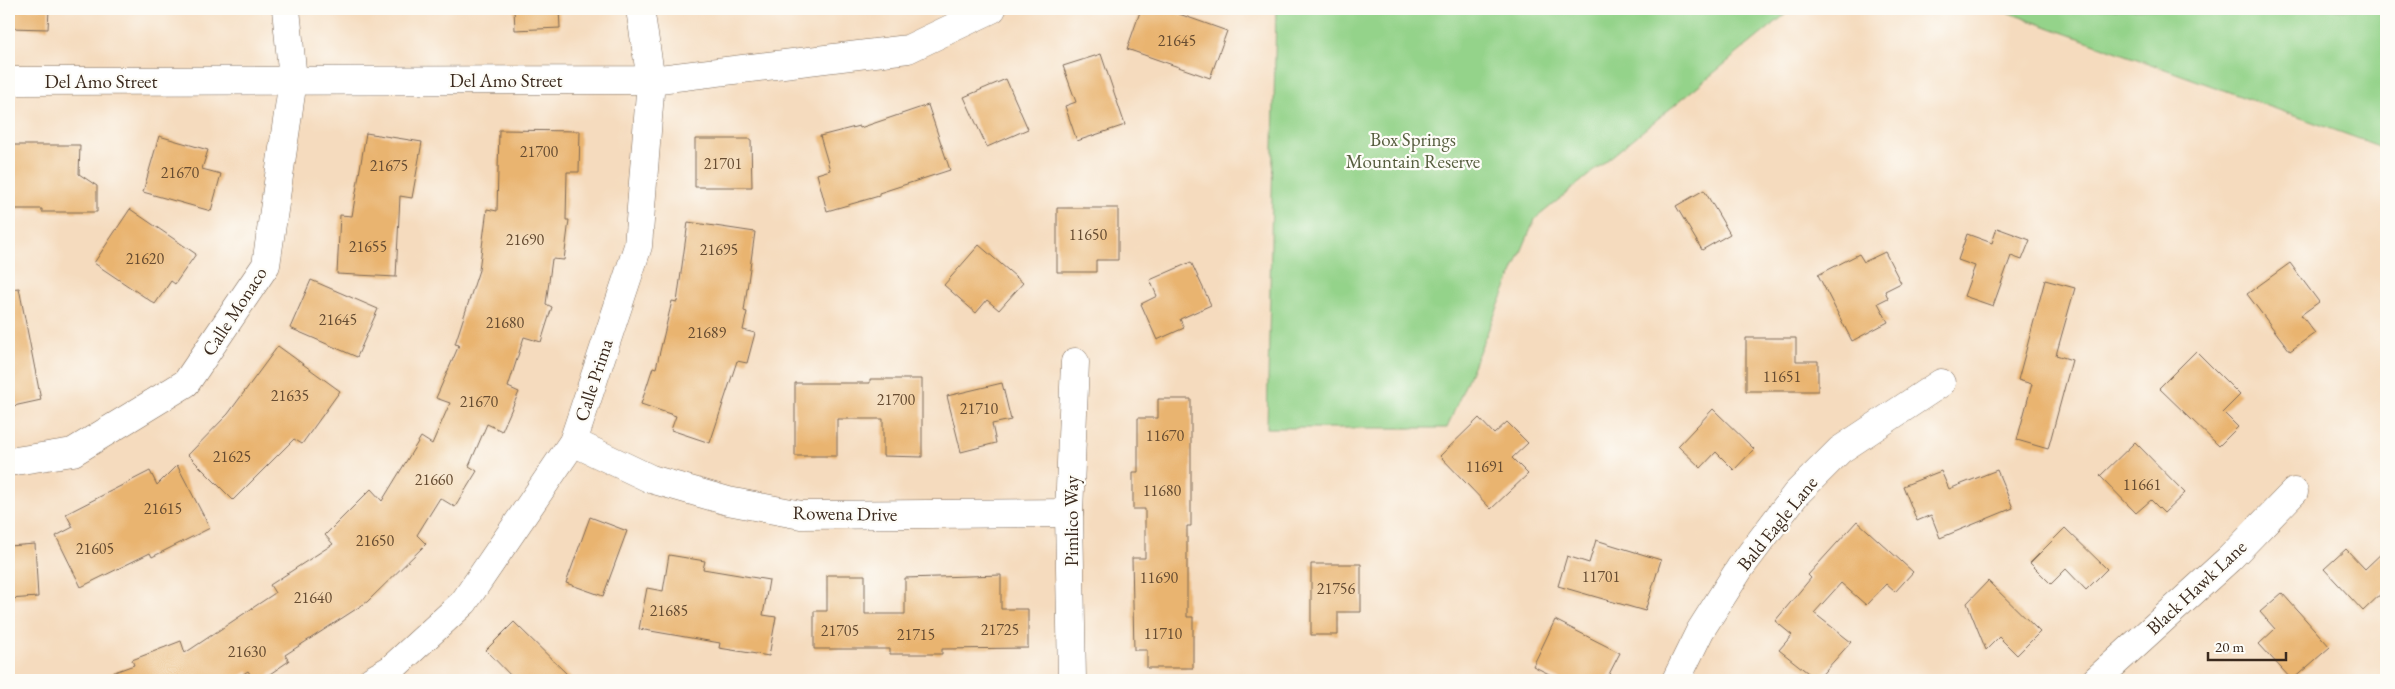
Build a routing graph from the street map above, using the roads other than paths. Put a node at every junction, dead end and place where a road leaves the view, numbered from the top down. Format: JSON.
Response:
{"nodes":[{"id":1,"x":286,"y":9,"type":"edge"},
{"id":2,"x":640,"y":9,"type":"edge"},
{"id":3,"x":992,"y":9,"type":"edge"},
{"id":4,"x":293,"y":80,"type":"junction"},
{"id":5,"x":652,"y":80,"type":"junction"},
{"id":6,"x":9,"y":81,"type":"edge"},
{"id":7,"x":1075,"y":362,"type":"dead end"},
{"id":8,"x":1941,"y":383,"type":"dead end"},
{"id":9,"x":573,"y":442,"type":"junction"},
{"id":10,"x":9,"y":462,"type":"edge"},
{"id":11,"x":2294,"y":492,"type":"dead end"},
{"id":12,"x":1069,"y":513,"type":"junction"},
{"id":13,"x":372,"y":680,"type":"edge"},
{"id":14,"x":1072,"y":680,"type":"edge"},
{"id":15,"x":1676,"y":680,"type":"edge"},
{"id":16,"x":2096,"y":680,"type":"edge"}],
"edges":[{"from":1,"to":4,"type":"street","name":"Calle Monaco"},
{"from":2,"to":5,"type":"street","name":"Calle Prima"},
{"from":3,"to":5,"type":"street","name":"Del Amo Street"},
{"from":4,"to":5,"type":"street","name":"Del Amo Street"},
{"from":4,"to":6,"type":"street","name":"Del Amo Street"},
{"from":4,"to":10,"type":"street","name":"Calle Monaco"},
{"from":5,"to":9,"type":"street","name":"Calle Prima"},
{"from":7,"to":12,"type":"street","name":"Pimlico Way"},
{"from":8,"to":15,"type":"street","name":"Bald Eagle Lane"},
{"from":9,"to":12,"type":"street","name":"Rowena Drive"},
{"from":9,"to":13,"type":"street","name":"Calle Prima"},
{"from":11,"to":16,"type":"street","name":"Black Hawk Lane"},
{"from":12,"to":14,"type":"street","name":"Pimlico Way"}]}
